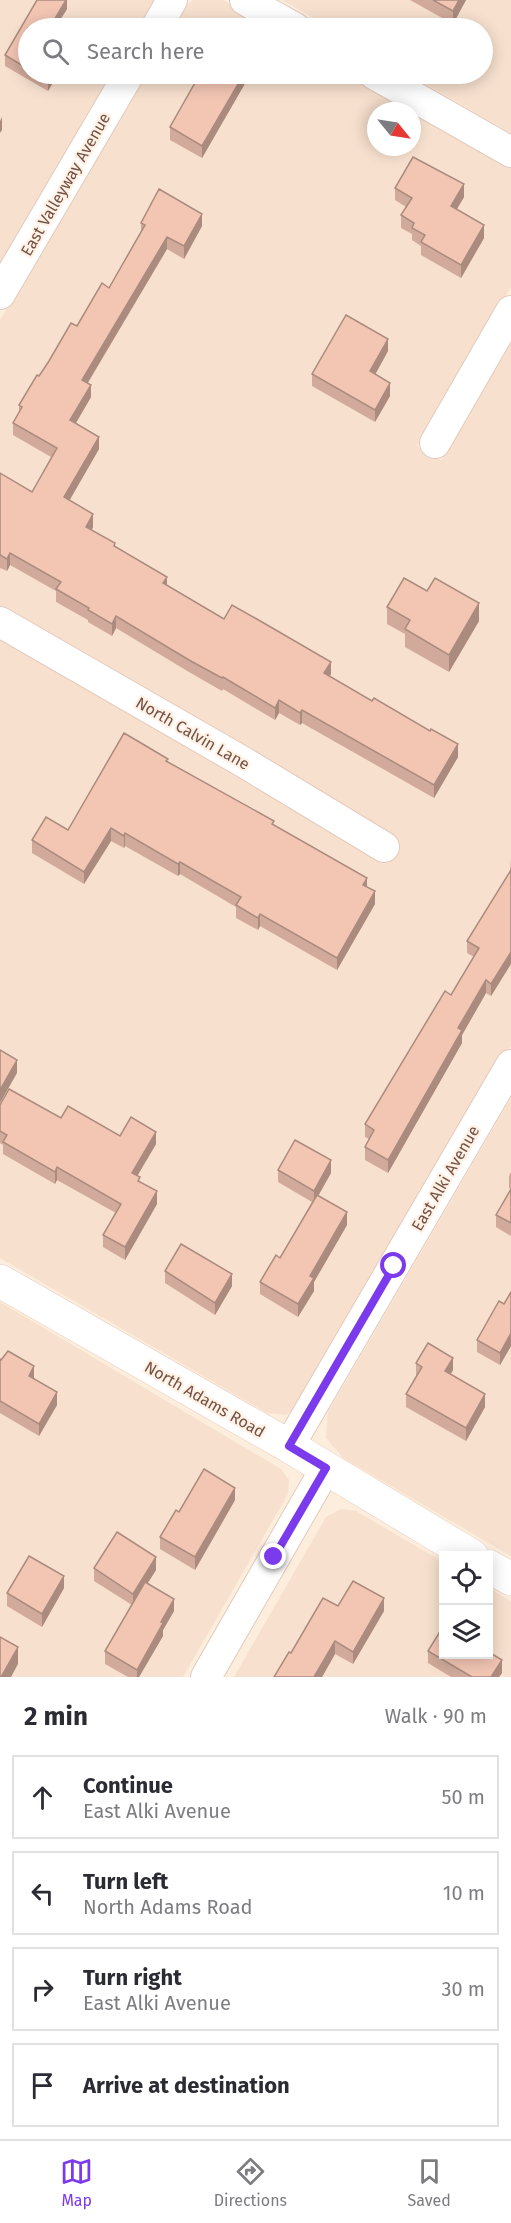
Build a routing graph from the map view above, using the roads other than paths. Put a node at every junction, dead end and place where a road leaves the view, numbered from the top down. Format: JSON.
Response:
{"nodes":[{"id":1,"x":172,"y":0,"type":"edge"},
{"id":2,"x":246,"y":0,"type":"edge"},
{"id":3,"x":162,"y":18,"type":"edge"},
{"id":4,"x":278,"y":18,"type":"edge"},
{"id":5,"x":123,"y":84,"type":"edge"},
{"id":6,"x":392,"y":84,"type":"edge"},
{"id":7,"x":511,"y":152,"type":"edge"},
{"id":8,"x":0,"y":294,"type":"edge"},
{"id":9,"x":511,"y":311,"type":"edge"},
{"id":10,"x":435,"y":443,"type":"dead end"},
{"id":11,"x":0,"y":622,"type":"edge"},
{"id":12,"x":384,"y":847,"type":"dead end"},
{"id":13,"x":511,"y":1065,"type":"edge"},
{"id":14,"x":0,"y":1281,"type":"edge"},
{"id":15,"x":289,"y":1446,"type":"junction"},
{"id":16,"x":326,"y":1468,"type":"junction"},
{"id":17,"x":464,"y":1551,"type":"edge"},
{"id":18,"x":493,"y":1568,"type":"edge"},
{"id":19,"x":511,"y":1579,"type":"edge"},
{"id":20,"x":206,"y":1677,"type":"edge"}],
"edges":[{"from":1,"to":3,"type":"street"},
{"from":2,"to":4,"type":"street"},
{"from":5,"to":8,"type":"street","name":"East Valleyway Avenue"},
{"from":6,"to":7,"type":"street"},
{"from":9,"to":10,"type":"street"},
{"from":11,"to":12,"type":"street","name":"North Calvin Lane"},
{"from":13,"to":15,"type":"street","name":"East Alki Avenue"},
{"from":14,"to":15,"type":"street","name":"North Adams Road"},
{"from":15,"to":16,"type":"street","name":"North Adams Road"},
{"from":16,"to":17,"type":"street","name":"North Adams Road"},
{"from":16,"to":20,"type":"street"},
{"from":18,"to":19,"type":"street"}]}
